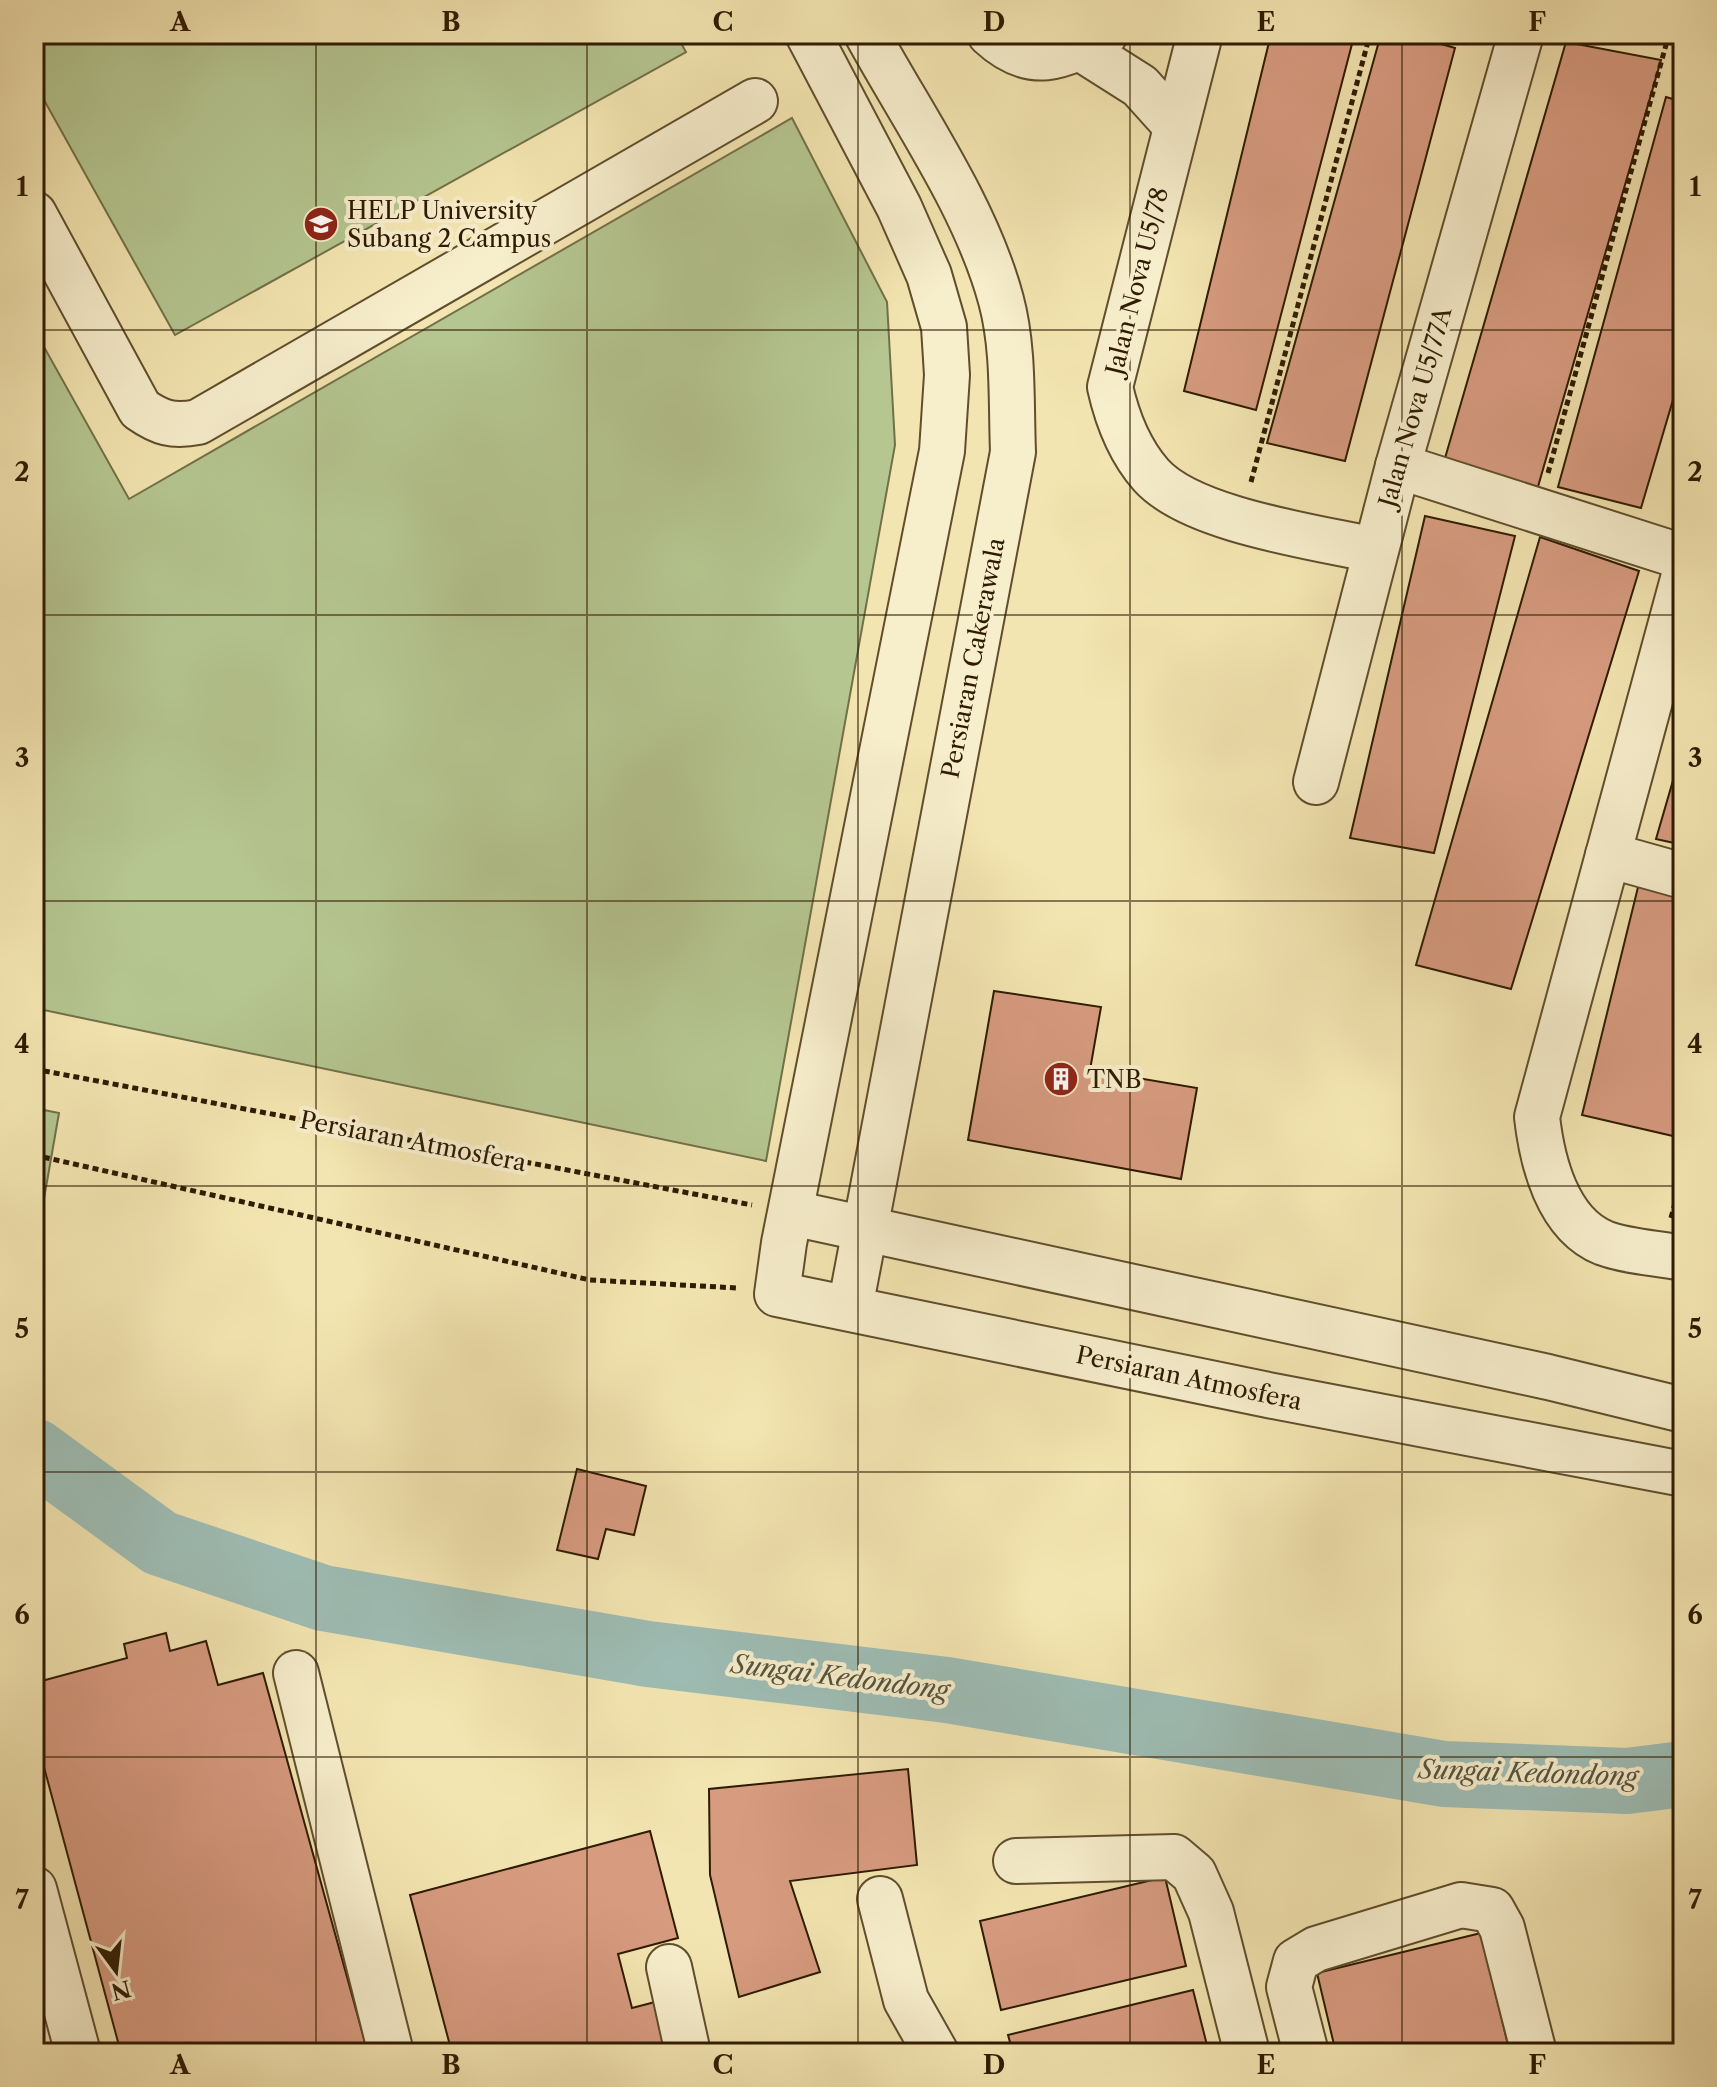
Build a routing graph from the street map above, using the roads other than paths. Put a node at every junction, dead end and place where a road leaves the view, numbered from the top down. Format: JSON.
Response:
{"nodes":[{"id":1,"x":808,"y":34,"type":"edge"},
{"id":2,"x":867,"y":34,"type":"edge"},
{"id":3,"x":990,"y":34,"type":"edge"},
{"id":4,"x":1200,"y":34,"type":"edge"},
{"id":5,"x":1521,"y":34,"type":"edge"},
{"id":6,"x":1092,"y":41,"type":"edge"},
{"id":7,"x":755,"y":101,"type":"dead end"},
{"id":8,"x":1176,"y":126,"type":"junction"},
{"id":9,"x":34,"y":214,"type":"edge"},
{"id":10,"x":1398,"y":466,"type":"junction"},
{"id":11,"x":1374,"y":550,"type":"junction"},
{"id":12,"x":1683,"y":557,"type":"edge"},
{"id":13,"x":1683,"y":579,"type":"edge"},
{"id":14,"x":1316,"y":782,"type":"dead end"},
{"id":15,"x":1608,"y":855,"type":"junction"},
{"id":16,"x":1683,"y":876,"type":"edge"},
{"id":17,"x":792,"y":1213,"type":"junction"},
{"id":18,"x":864,"y":1229,"type":"junction"},
{"id":19,"x":1683,"y":1258,"type":"edge"},
{"id":20,"x":850,"y":1308,"type":"junction"},
{"id":21,"x":1683,"y":1410,"type":"edge"},
{"id":22,"x":1683,"y":1474,"type":"edge"},
{"id":23,"x":296,"y":1673,"type":"dead end"},
{"id":24,"x":1016,"y":1861,"type":"dead end"},
{"id":25,"x":34,"y":1889,"type":"edge"},
{"id":26,"x":880,"y":1899,"type":"dead end"},
{"id":27,"x":669,"y":1967,"type":"dead end"},
{"id":28,"x":78,"y":2053,"type":"edge"},
{"id":29,"x":391,"y":2053,"type":"edge"},
{"id":30,"x":688,"y":2053,"type":"edge"},
{"id":31,"x":936,"y":2053,"type":"edge"},
{"id":32,"x":1247,"y":2053,"type":"edge"},
{"id":33,"x":1306,"y":2053,"type":"edge"},
{"id":34,"x":1534,"y":2053,"type":"edge"}],
"edges":[{"from":1,"to":17,"type":"street"},
{"from":2,"to":18,"type":"street","name":"Persiaran Cakerawala"},
{"from":3,"to":6,"type":"street"},
{"from":4,"to":8,"type":"street","name":"Jalan Nova U5/78"},
{"from":5,"to":10,"type":"street","name":"Jalan Nova U5/77A"},
{"from":6,"to":8,"type":"street"},
{"from":7,"to":9,"type":"street"},
{"from":8,"to":11,"type":"street","name":"Jalan Nova U5/78"},
{"from":10,"to":11,"type":"street","name":"Jalan Nova U5/77A"},
{"from":10,"to":12,"type":"street"},
{"from":11,"to":14,"type":"street","name":"Jalan Nova U5/77A"},
{"from":13,"to":15,"type":"street"},
{"from":15,"to":16,"type":"street"},
{"from":15,"to":19,"type":"street"},
{"from":17,"to":18,"type":"street"},
{"from":17,"to":20,"type":"street","name":"Persiaran Atmosfera"},
{"from":18,"to":20,"type":"street","name":"Persiaran Cakerawala"},
{"from":18,"to":21,"type":"street"},
{"from":20,"to":22,"type":"street","name":"Persiaran Atmosfera"},
{"from":23,"to":29,"type":"street"},
{"from":24,"to":32,"type":"street"},
{"from":25,"to":28,"type":"street"},
{"from":26,"to":31,"type":"street"},
{"from":27,"to":30,"type":"street"},
{"from":33,"to":34,"type":"street"}]}
